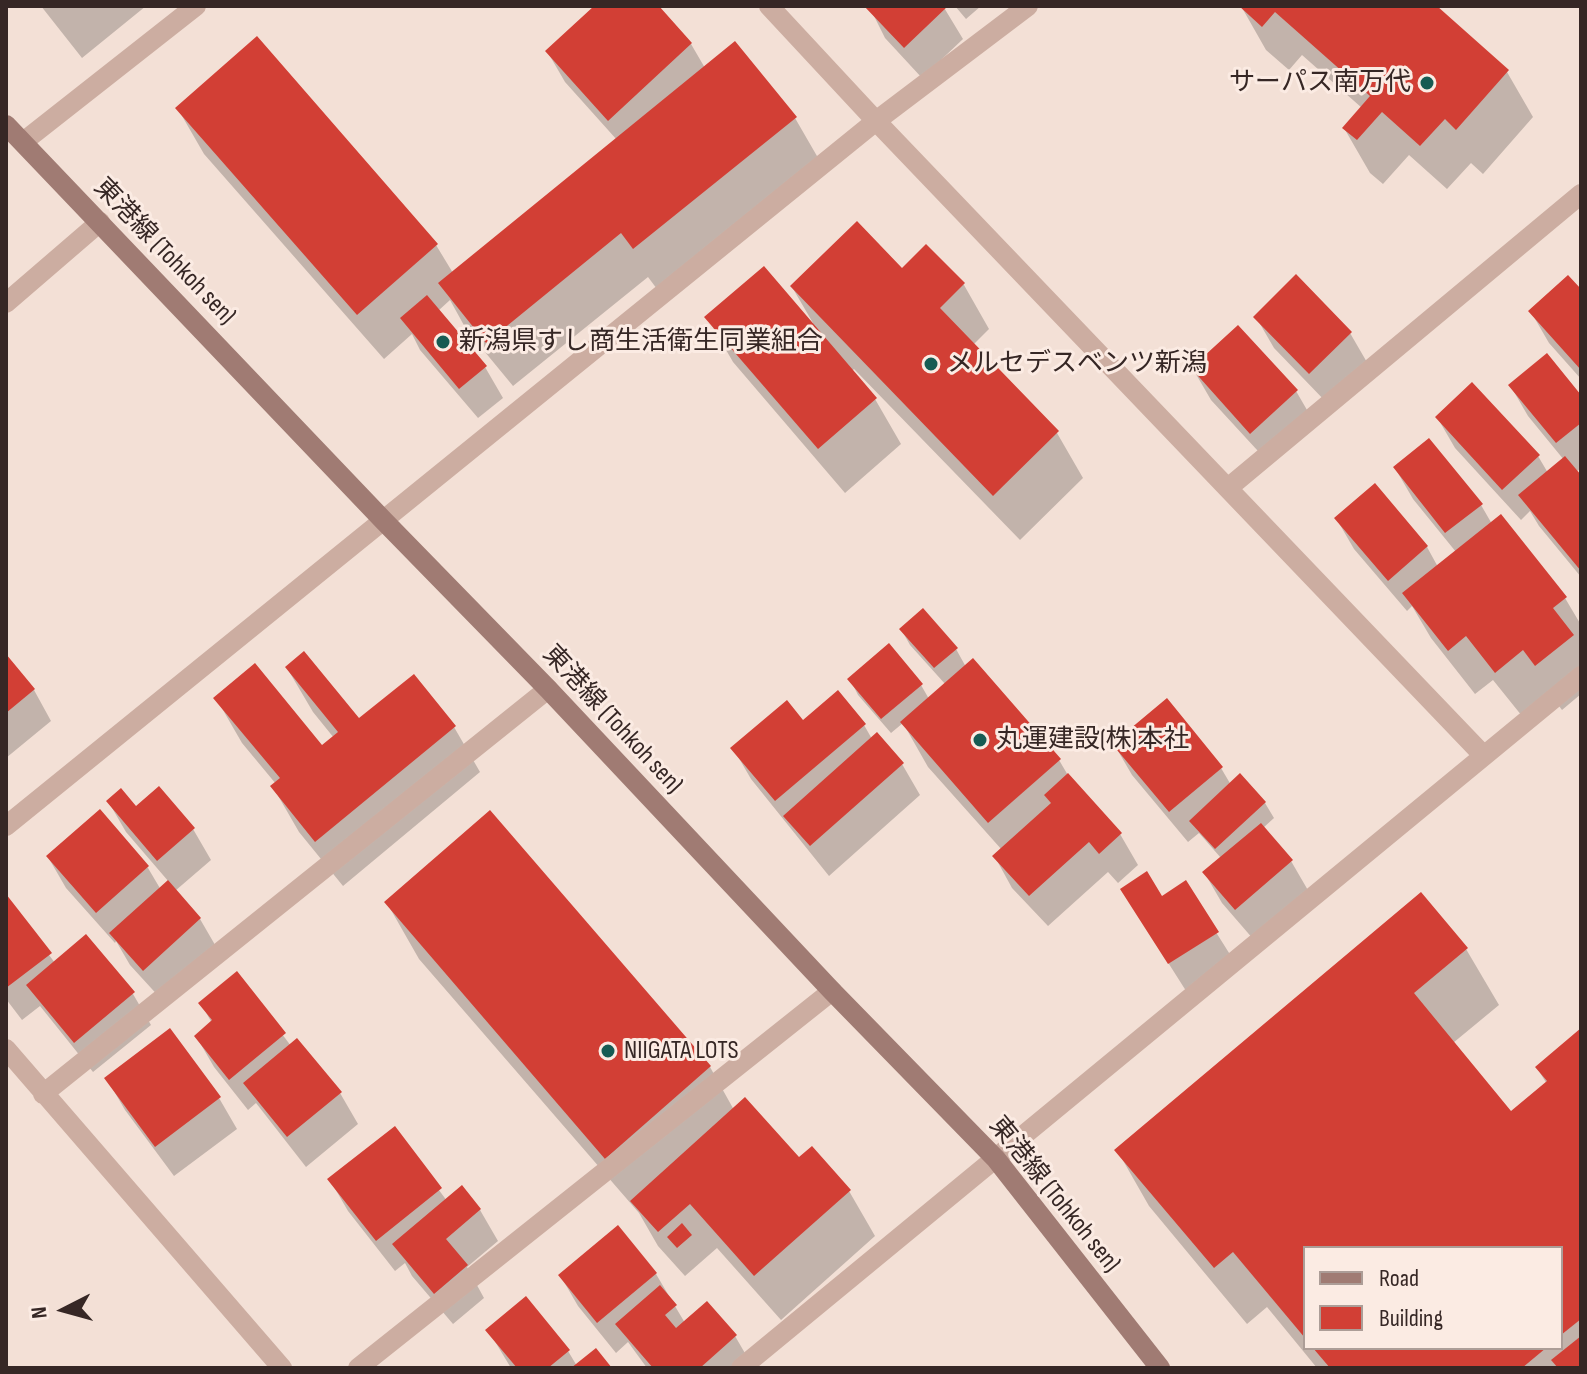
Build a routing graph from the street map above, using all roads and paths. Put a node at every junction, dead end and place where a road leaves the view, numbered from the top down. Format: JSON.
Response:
{"nodes":[{"id":1,"x":196,"y":6,"type":"edge"},
{"id":2,"x":769,"y":6,"type":"edge"},
{"id":3,"x":1028,"y":6,"type":"edge"},
{"id":4,"x":876,"y":121,"type":"junction"},
{"id":5,"x":6,"y":125,"type":"edge"},
{"id":6,"x":23,"y":142,"type":"junction"},
{"id":7,"x":1581,"y":194,"type":"edge"},
{"id":8,"x":100,"y":222,"type":"junction"},
{"id":9,"x":6,"y":303,"type":"edge"},
{"id":10,"x":1228,"y":488,"type":"junction"},
{"id":11,"x":384,"y":521,"type":"junction"},
{"id":12,"x":1581,"y":676,"type":"edge"},
{"id":13,"x":548,"y":689,"type":"junction"},
{"id":14,"x":1484,"y":756,"type":"junction"},
{"id":15,"x":6,"y":826,"type":"edge"},
{"id":16,"x":832,"y":991,"type":"junction"},
{"id":17,"x":6,"y":1049,"type":"edge"},
{"id":18,"x":43,"y":1094,"type":"junction"},
{"id":19,"x":996,"y":1159,"type":"junction"},
{"id":20,"x":282,"y":1368,"type":"edge"},
{"id":21,"x":358,"y":1368,"type":"edge"},
{"id":22,"x":741,"y":1368,"type":"edge"},
{"id":23,"x":1160,"y":1368,"type":"edge"}],
"edges":[{"from":1,"to":6,"type":"street"},
{"from":2,"to":4,"type":"street"},
{"from":3,"to":4,"type":"street"},
{"from":4,"to":10,"type":"street"},
{"from":4,"to":11,"type":"street"},
{"from":5,"to":6,"type":"street","name":"東港線 (Tohkoh sen)"},
{"from":6,"to":8,"type":"street","name":"東港線 (Tohkoh sen)"},
{"from":7,"to":10,"type":"street"},
{"from":8,"to":9,"type":"street"},
{"from":8,"to":11,"type":"street","name":"東港線 (Tohkoh sen)"},
{"from":10,"to":14,"type":"street"},
{"from":11,"to":13,"type":"street","name":"東港線 (Tohkoh sen)"},
{"from":11,"to":15,"type":"street"},
{"from":12,"to":14,"type":"street"},
{"from":13,"to":16,"type":"street","name":"東港線 (Tohkoh sen)"},
{"from":13,"to":18,"type":"street"},
{"from":14,"to":19,"type":"street"},
{"from":16,"to":19,"type":"street","name":"東港線 (Tohkoh sen)"},
{"from":16,"to":21,"type":"street"},
{"from":17,"to":18,"type":"street"},
{"from":18,"to":20,"type":"street"},
{"from":19,"to":22,"type":"street"},
{"from":19,"to":23,"type":"street","name":"東港線 (Tohkoh sen)"}]}
